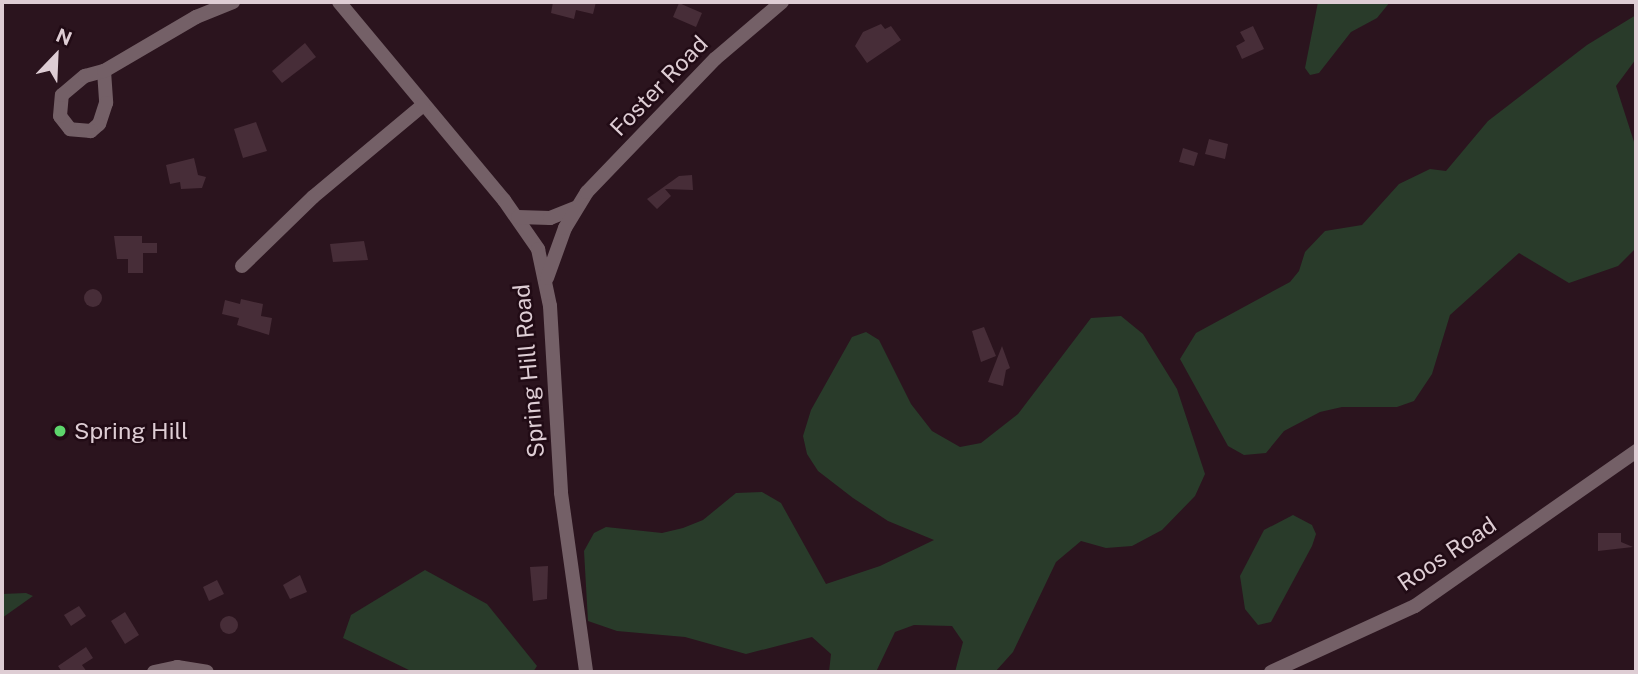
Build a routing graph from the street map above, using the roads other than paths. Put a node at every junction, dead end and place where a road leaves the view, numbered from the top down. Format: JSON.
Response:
{"nodes":[{"id":1,"x":233,"y":2,"type":"edge"},
{"id":2,"x":782,"y":2,"type":"edge"},
{"id":3,"x":346,"y":5,"type":"edge"},
{"id":4,"x":104,"y":71,"type":"dead end"},
{"id":5,"x":423,"y":106,"type":"junction"},
{"id":6,"x":575,"y":208,"type":"junction"},
{"id":7,"x":518,"y":217,"type":"junction"},
{"id":8,"x":242,"y":266,"type":"dead end"},
{"id":9,"x":546,"y":279,"type":"junction"},
{"id":10,"x":1636,"y":451,"type":"edge"},
{"id":11,"x":154,"y":672,"type":"edge"},
{"id":12,"x":206,"y":672,"type":"edge"},
{"id":13,"x":586,"y":672,"type":"edge"},
{"id":14,"x":1271,"y":672,"type":"edge"}],
"edges":[{"from":1,"to":4,"type":"street"},
{"from":2,"to":6,"type":"street","name":"Foster Road"},
{"from":3,"to":5,"type":"street","name":"Spring Hill Road"},
{"from":5,"to":7,"type":"street","name":"Spring Hill Road"},
{"from":5,"to":8,"type":"street"},
{"from":6,"to":7,"type":"street"},
{"from":6,"to":9,"type":"street","name":"Foster Road"},
{"from":7,"to":9,"type":"street","name":"Spring Hill Road"},
{"from":9,"to":13,"type":"street","name":"Spring Hill Road"},
{"from":10,"to":14,"type":"street","name":"Roos Road"},
{"from":11,"to":12,"type":"street"}]}
